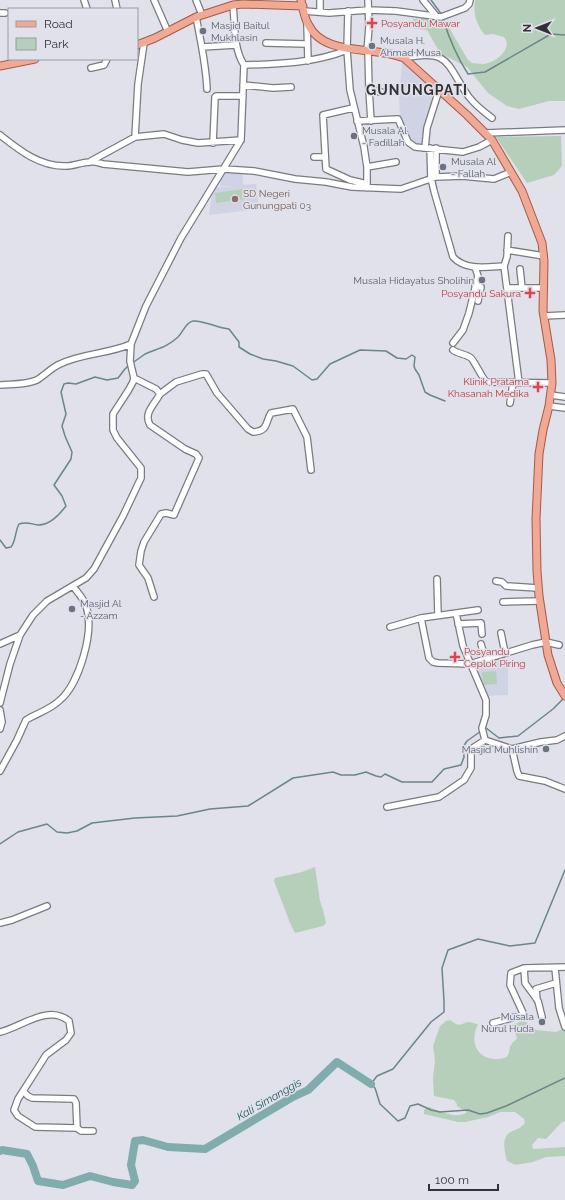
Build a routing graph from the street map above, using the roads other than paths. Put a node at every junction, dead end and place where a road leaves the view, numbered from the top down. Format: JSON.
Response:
{"nodes":[{"id":1,"x":154,"y":0,"type":"edge"},
{"id":2,"x":196,"y":0,"type":"edge"},
{"id":3,"x":320,"y":0,"type":"edge"},
{"id":4,"x":368,"y":0,"type":"edge"},
{"id":5,"x":423,"y":0,"type":"edge"},
{"id":6,"x":470,"y":0,"type":"edge"},
{"id":7,"x":231,"y":4,"type":"edge"},
{"id":8,"x":303,"y":5,"type":"edge"},
{"id":9,"x":368,"y":10,"type":"junction"},
{"id":10,"x":348,"y":11,"type":"junction"},
{"id":11,"x":320,"y":12,"type":"junction"},
{"id":12,"x":199,"y":16,"type":"junction"},
{"id":13,"x":441,"y":17,"type":"junction"},
{"id":14,"x":308,"y":24,"type":"junction"},
{"id":15,"x":168,"y":32,"type":"junction"},
{"id":16,"x":266,"y":43,"type":"dead end"},
{"id":17,"x":141,"y":44,"type":"edge"},
{"id":18,"x":236,"y":44,"type":"junction"},
{"id":19,"x":307,"y":44,"type":"junction"},
{"id":20,"x":202,"y":47,"type":"junction"},
{"id":21,"x":347,"y":49,"type":"junction"},
{"id":22,"x":368,"y":51,"type":"junction"},
{"id":23,"x":404,"y":58,"type":"junction"},
{"id":24,"x":30,"y":60,"type":"edge"},
{"id":25,"x":106,"y":60,"type":"edge"},
{"id":26,"x":308,"y":61,"type":"junction"},
{"id":27,"x":244,"y":65,"type":"junction"},
{"id":28,"x":0,"y":66,"type":"edge"},
{"id":29,"x":91,"y":68,"type":"dead end"},
{"id":30,"x":243,"y":85,"type":"junction"},
{"id":31,"x":290,"y":87,"type":"dead end"},
{"id":32,"x":207,"y":89,"type":"dead end"},
{"id":33,"x":368,"y":90,"type":"junction"},
{"id":34,"x":439,"y":90,"type":"junction"},
{"id":35,"x":381,"y":92,"type":"dead end"},
{"id":36,"x":243,"y":96,"type":"junction"},
{"id":37,"x":353,"y":108,"type":"junction"},
{"id":38,"x":492,"y":118,"type":"dead end"},
{"id":39,"x":371,"y":120,"type":"junction"},
{"id":40,"x":357,"y":121,"type":"junction"},
{"id":41,"x":565,"y":130,"type":"edge"},
{"id":42,"x":486,"y":133,"type":"junction"},
{"id":43,"x":0,"y":135,"type":"edge"},
{"id":44,"x":135,"y":137,"type":"junction"},
{"id":45,"x":241,"y":140,"type":"junction"},
{"id":46,"x":492,"y":140,"type":"junction"},
{"id":47,"x":213,"y":143,"type":"junction"},
{"id":48,"x":430,"y":148,"type":"junction"},
{"id":49,"x":314,"y":157,"type":"dead end"},
{"id":50,"x":325,"y":157,"type":"junction"},
{"id":51,"x":91,"y":161,"type":"junction"},
{"id":52,"x":396,"y":162,"type":"dead end"},
{"id":53,"x":367,"y":167,"type":"junction"},
{"id":54,"x":224,"y":169,"type":"junction"},
{"id":55,"x":326,"y":169,"type":"junction"},
{"id":56,"x":511,"y":172,"type":"junction"},
{"id":57,"x":434,"y":178,"type":"junction"},
{"id":58,"x":326,"y":182,"type":"junction"},
{"id":59,"x":367,"y":186,"type":"junction"},
{"id":60,"x":508,"y":236,"type":"dead end"},
{"id":61,"x":507,"y":250,"type":"junction"},
{"id":62,"x":544,"y":256,"type":"junction"},
{"id":63,"x":504,"y":266,"type":"junction"},
{"id":64,"x":475,"y":267,"type":"junction"},
{"id":65,"x":520,"y":269,"type":"dead end"},
{"id":66,"x":475,"y":286,"type":"junction"},
{"id":67,"x":507,"y":288,"type":"junction"},
{"id":68,"x":522,"y":288,"type":"junction"},
{"id":69,"x":544,"y":288,"type":"junction"},
{"id":70,"x":478,"y":302,"type":"dead end"},
{"id":71,"x":565,"y":315,"type":"edge"},
{"id":72,"x":544,"y":316,"type":"junction"},
{"id":73,"x":453,"y":343,"type":"dead end"},
{"id":74,"x":131,"y":344,"type":"junction"},
{"id":75,"x":453,"y":350,"type":"dead end"},
{"id":76,"x":134,"y":378,"type":"junction"},
{"id":77,"x":516,"y":383,"type":"junction"},
{"id":78,"x":552,"y":383,"type":"junction"},
{"id":79,"x":0,"y":385,"type":"edge"},
{"id":80,"x":160,"y":394,"type":"junction"},
{"id":81,"x":551,"y":395,"type":"junction"},
{"id":82,"x":565,"y":397,"type":"edge"},
{"id":83,"x":510,"y":403,"type":"dead end"},
{"id":84,"x":549,"y":406,"type":"junction"},
{"id":85,"x":565,"y":408,"type":"edge"},
{"id":86,"x":311,"y":470,"type":"dead end"},
{"id":87,"x":437,"y":579,"type":"dead end"},
{"id":88,"x":496,"y":581,"type":"dead end"},
{"id":89,"x":73,"y":586,"type":"junction"},
{"id":90,"x":538,"y":588,"type":"junction"},
{"id":91,"x":154,"y":597,"type":"dead end"},
{"id":92,"x":539,"y":601,"type":"junction"},
{"id":93,"x":503,"y":602,"type":"dead end"},
{"id":94,"x":478,"y":610,"type":"dead end"},
{"id":95,"x":456,"y":613,"type":"junction"},
{"id":96,"x":438,"y":615,"type":"junction"},
{"id":97,"x":421,"y":618,"type":"junction"},
{"id":98,"x":458,"y":624,"type":"junction"},
{"id":99,"x":390,"y":627,"type":"dead end"},
{"id":100,"x":501,"y":633,"type":"dead end"},
{"id":101,"x":482,"y":634,"type":"dead end"},
{"id":102,"x":20,"y":635,"type":"junction"},
{"id":103,"x":546,"y":642,"type":"junction"},
{"id":104,"x":0,"y":644,"type":"edge"},
{"id":105,"x":481,"y":644,"type":"dead end"},
{"id":106,"x":559,"y":645,"type":"dead end"},
{"id":107,"x":505,"y":653,"type":"junction"},
{"id":108,"x":491,"y":658,"type":"junction"},
{"id":109,"x":470,"y":664,"type":"junction"},
{"id":110,"x":565,"y":696,"type":"edge"},
{"id":111,"x":0,"y":703,"type":"edge"},
{"id":112,"x":0,"y":710,"type":"edge"},
{"id":113,"x":0,"y":729,"type":"edge"},
{"id":114,"x":565,"y":736,"type":"edge"},
{"id":115,"x":486,"y":740,"type":"junction"},
{"id":116,"x":512,"y":749,"type":"junction"},
{"id":117,"x":0,"y":771,"type":"edge"},
{"id":118,"x":565,"y":789,"type":"edge"},
{"id":119,"x":387,"y":807,"type":"dead end"},
{"id":120,"x":47,"y":906,"type":"dead end"},
{"id":121,"x":0,"y":923,"type":"edge"},
{"id":122,"x":524,"y":968,"type":"junction"},
{"id":123,"x":555,"y":968,"type":"junction"},
{"id":124,"x":565,"y":968,"type":"edge"},
{"id":125,"x":556,"y":983,"type":"junction"},
{"id":126,"x":538,"y":1002,"type":"junction"},
{"id":127,"x":562,"y":1012,"type":"edge"},
{"id":128,"x":542,"y":1017,"type":"dead end"},
{"id":129,"x":492,"y":1023,"type":"dead end"},
{"id":130,"x":565,"y":1027,"type":"edge"},
{"id":131,"x":0,"y":1032,"type":"edge"},
{"id":132,"x":23,"y":1091,"type":"junction"},
{"id":133,"x":76,"y":1128,"type":"junction"},
{"id":134,"x":93,"y":1131,"type":"dead end"}],
"edges":[{"from":1,"to":15,"type":"street"},
{"from":2,"to":12,"type":"street"},
{"from":3,"to":11,"type":"street"},
{"from":4,"to":9,"type":"street"},
{"from":5,"to":13,"type":"street"},
{"from":6,"to":13,"type":"street"},
{"from":7,"to":8,"type":"main road"},
{"from":7,"to":12,"type":"main road"},
{"from":7,"to":18,"type":"street"},
{"from":8,"to":11,"type":"street"},
{"from":8,"to":14,"type":"main road"},
{"from":9,"to":10,"type":"street"},
{"from":9,"to":13,"type":"street"},
{"from":9,"to":22,"type":"street"},
{"from":10,"to":11,"type":"street"},
{"from":10,"to":21,"type":"street"},
{"from":12,"to":15,"type":"main road"},
{"from":12,"to":20,"type":"street"},
{"from":14,"to":19,"type":"street"},
{"from":14,"to":21,"type":"main road"},
{"from":15,"to":17,"type":"main road"},
{"from":16,"to":19,"type":"street"},
{"from":17,"to":44,"type":"street"},
{"from":18,"to":20,"type":"street"},
{"from":18,"to":27,"type":"street"},
{"from":19,"to":26,"type":"street"},
{"from":20,"to":32,"type":"street"},
{"from":21,"to":22,"type":"main road"},
{"from":21,"to":26,"type":"street"},
{"from":21,"to":37,"type":"street"},
{"from":22,"to":23,"type":"main road"},
{"from":22,"to":33,"type":"street"},
{"from":23,"to":34,"type":"main road"},
{"from":23,"to":38,"type":"street"},
{"from":24,"to":28,"type":"main road"},
{"from":25,"to":29,"type":"street"},
{"from":26,"to":27,"type":"street"},
{"from":27,"to":30,"type":"street"},
{"from":30,"to":31,"type":"street"},
{"from":30,"to":36,"type":"street"},
{"from":33,"to":35,"type":"street"},
{"from":33,"to":39,"type":"street"},
{"from":34,"to":42,"type":"main road"},
{"from":34,"to":48,"type":"street"},
{"from":36,"to":45,"type":"street"},
{"from":36,"to":47,"type":"street"},
{"from":37,"to":40,"type":"street"},
{"from":37,"to":50,"type":"street"},
{"from":39,"to":40,"type":"street"},
{"from":39,"to":48,"type":"street"},
{"from":40,"to":53,"type":"street"},
{"from":41,"to":42,"type":"street"},
{"from":42,"to":46,"type":"main road"},
{"from":43,"to":51,"type":"street"},
{"from":44,"to":47,"type":"street"},
{"from":44,"to":51,"type":"street"},
{"from":45,"to":47,"type":"street"},
{"from":45,"to":54,"type":"street"},
{"from":46,"to":48,"type":"street"},
{"from":46,"to":56,"type":"main road"},
{"from":48,"to":57,"type":"street"},
{"from":49,"to":50,"type":"street"},
{"from":50,"to":55,"type":"street"},
{"from":51,"to":54,"type":"street"},
{"from":52,"to":53,"type":"street"},
{"from":53,"to":59,"type":"street"},
{"from":54,"to":58,"type":"street"},
{"from":54,"to":74,"type":"street"},
{"from":55,"to":58,"type":"street"},
{"from":55,"to":59,"type":"street"},
{"from":56,"to":57,"type":"street"},
{"from":56,"to":62,"type":"main road"},
{"from":57,"to":59,"type":"street"},
{"from":57,"to":64,"type":"street"},
{"from":58,"to":59,"type":"street"},
{"from":60,"to":61,"type":"street"},
{"from":61,"to":62,"type":"street"},
{"from":61,"to":63,"type":"street"},
{"from":62,"to":69,"type":"main road"},
{"from":63,"to":64,"type":"street"},
{"from":63,"to":67,"type":"street"},
{"from":64,"to":66,"type":"street"},
{"from":65,"to":68,"type":"street"},
{"from":66,"to":70,"type":"street"},
{"from":66,"to":73,"type":"street"},
{"from":67,"to":68,"type":"street"},
{"from":67,"to":77,"type":"street"},
{"from":68,"to":69,"type":"street"},
{"from":69,"to":72,"type":"main road"},
{"from":71,"to":72,"type":"street"},
{"from":72,"to":78,"type":"main road"},
{"from":74,"to":76,"type":"street"},
{"from":74,"to":79,"type":"street"},
{"from":75,"to":77,"type":"street"},
{"from":76,"to":80,"type":"street"},
{"from":76,"to":89,"type":"street"},
{"from":77,"to":78,"type":"street"},
{"from":77,"to":83,"type":"street"},
{"from":78,"to":81,"type":"main road"},
{"from":80,"to":86,"type":"street"},
{"from":80,"to":91,"type":"street"},
{"from":81,"to":82,"type":"street"},
{"from":81,"to":84,"type":"main road"},
{"from":84,"to":85,"type":"street"},
{"from":84,"to":90,"type":"main road"},
{"from":87,"to":96,"type":"street"},
{"from":88,"to":90,"type":"street"},
{"from":89,"to":102,"type":"street"},
{"from":89,"to":117,"type":"street"},
{"from":90,"to":92,"type":"main road"},
{"from":92,"to":93,"type":"street"},
{"from":92,"to":103,"type":"main road"},
{"from":94,"to":95,"type":"street"},
{"from":95,"to":96,"type":"street"},
{"from":95,"to":98,"type":"street"},
{"from":96,"to":97,"type":"street"},
{"from":97,"to":99,"type":"street"},
{"from":97,"to":109,"type":"street"},
{"from":98,"to":101,"type":"street"},
{"from":98,"to":109,"type":"street"},
{"from":100,"to":107,"type":"street"},
{"from":102,"to":104,"type":"street"},
{"from":102,"to":111,"type":"street"},
{"from":103,"to":106,"type":"street"},
{"from":103,"to":107,"type":"street"},
{"from":103,"to":110,"type":"main road"},
{"from":105,"to":108,"type":"street"},
{"from":107,"to":108,"type":"street"},
{"from":108,"to":109,"type":"street"},
{"from":109,"to":115,"type":"street"},
{"from":112,"to":113,"type":"street"},
{"from":114,"to":116,"type":"street"},
{"from":115,"to":116,"type":"street"},
{"from":115,"to":119,"type":"street"},
{"from":116,"to":118,"type":"street"},
{"from":120,"to":121,"type":"street"},
{"from":122,"to":123,"type":"street"},
{"from":122,"to":126,"type":"street"},
{"from":122,"to":129,"type":"street"},
{"from":123,"to":124,"type":"street"},
{"from":123,"to":125,"type":"street"},
{"from":125,"to":126,"type":"street"},
{"from":125,"to":127,"type":"street"},
{"from":126,"to":128,"type":"street"},
{"from":127,"to":130,"type":"street"},
{"from":131,"to":132,"type":"street"},
{"from":132,"to":133,"type":"street"},
{"from":132,"to":133,"type":"street"},
{"from":133,"to":134,"type":"street"}]}
